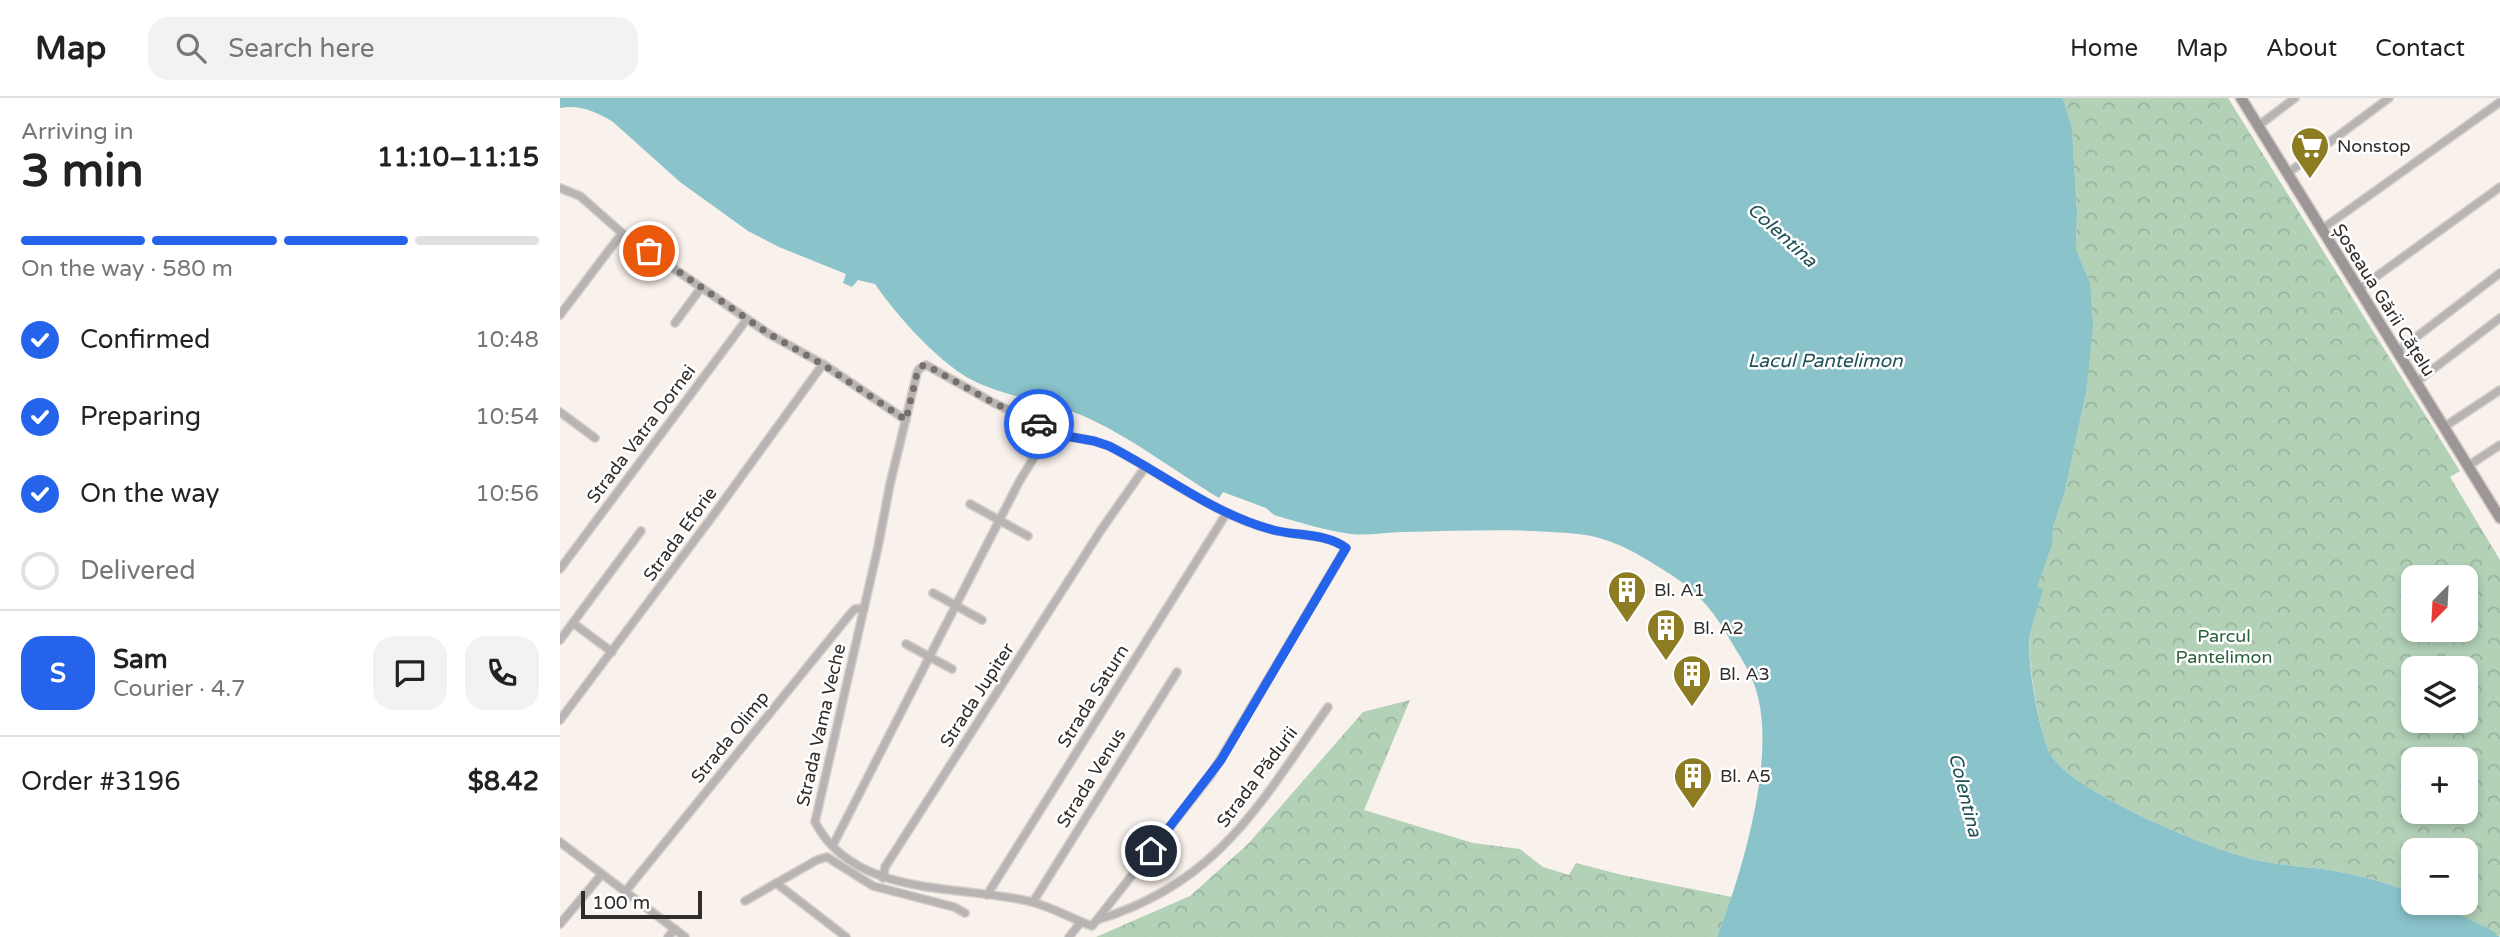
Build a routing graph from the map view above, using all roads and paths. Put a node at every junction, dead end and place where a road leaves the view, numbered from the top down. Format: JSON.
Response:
{"nodes":[{"id":1,"x":2241,"y":98,"type":"edge"},
{"id":2,"x":2295,"y":98,"type":"edge"},
{"id":3,"x":2389,"y":98,"type":"edge"},
{"id":4,"x":2500,"y":102,"type":"edge"},
{"id":5,"x":2258,"y":126,"type":"junction"},
{"id":6,"x":2288,"y":173,"type":"junction"},
{"id":7,"x":2500,"y":187,"type":"edge"},
{"id":8,"x":560,"y":188,"type":"edge"},
{"id":9,"x":2322,"y":229,"type":"junction"},
{"id":10,"x":622,"y":233,"type":"junction"},
{"id":11,"x":2500,"y":273,"type":"edge"},
{"id":12,"x":701,"y":288,"type":"junction"},
{"id":13,"x":2359,"y":289,"type":"junction"},
{"id":14,"x":560,"y":315,"type":"edge"},
{"id":15,"x":2500,"y":318,"type":"edge"},
{"id":16,"x":747,"y":319,"type":"junction"},
{"id":17,"x":675,"y":323,"type":"dead end"},
{"id":18,"x":2398,"y":352,"type":"junction"},
{"id":19,"x":822,"y":364,"type":"junction"},
{"id":20,"x":2416,"y":382,"type":"junction"},
{"id":21,"x":2500,"y":390,"type":"edge"},
{"id":22,"x":560,"y":412,"type":"edge"},
{"id":23,"x":906,"y":420,"type":"junction"},
{"id":24,"x":2444,"y":427,"type":"junction"},
{"id":25,"x":1049,"y":433,"type":"junction"},
{"id":26,"x":594,"y":438,"type":"dead end"},
{"id":27,"x":2500,"y":445,"type":"edge"},
{"id":28,"x":1146,"y":466,"type":"junction"},
{"id":29,"x":2468,"y":466,"type":"junction"},
{"id":30,"x":970,"y":505,"type":"dead end"},
{"id":31,"x":1226,"y":514,"type":"junction"},
{"id":32,"x":2500,"y":518,"type":"edge"},
{"id":33,"x":999,"y":520,"type":"junction"},
{"id":34,"x":641,"y":531,"type":"dead end"},
{"id":35,"x":1028,"y":536,"type":"dead end"},
{"id":36,"x":560,"y":569,"type":"edge"},
{"id":37,"x":933,"y":593,"type":"dead end"},
{"id":38,"x":955,"y":606,"type":"junction"},
{"id":39,"x":864,"y":608,"type":"junction"},
{"id":40,"x":982,"y":620,"type":"dead end"},
{"id":41,"x":573,"y":623,"type":"junction"},
{"id":42,"x":560,"y":640,"type":"edge"},
{"id":43,"x":905,"y":644,"type":"dead end"},
{"id":44,"x":612,"y":652,"type":"junction"},
{"id":45,"x":929,"y":657,"type":"junction"},
{"id":46,"x":952,"y":669,"type":"dead end"},
{"id":47,"x":1177,"y":671,"type":"dead end"},
{"id":48,"x":1328,"y":707,"type":"dead end"},
{"id":49,"x":560,"y":720,"type":"edge"},
{"id":50,"x":560,"y":842,"type":"edge"},
{"id":51,"x":833,"y":845,"type":"junction"},
{"id":52,"x":602,"y":874,"type":"junction"},
{"id":53,"x":883,"y":878,"type":"junction"},
{"id":54,"x":776,"y":883,"type":"junction"},
{"id":55,"x":625,"y":892,"type":"junction"},
{"id":56,"x":987,"y":895,"type":"junction"},
{"id":57,"x":745,"y":901,"type":"dead end"},
{"id":58,"x":1033,"y":902,"type":"junction"},
{"id":59,"x":965,"y":913,"type":"dead end"},
{"id":60,"x":1081,"y":922,"type":"junction"},
{"id":61,"x":1094,"y":923,"type":"junction"},
{"id":62,"x":560,"y":924,"type":"edge"},
{"id":63,"x":675,"y":929,"type":"junction"},
{"id":64,"x":668,"y":937,"type":"edge"},
{"id":65,"x":685,"y":937,"type":"edge"},
{"id":66,"x":846,"y":937,"type":"edge"},
{"id":67,"x":1069,"y":937,"type":"edge"}],
"edges":[{"from":1,"to":5,"type":"main road","name":"Șoseaua Gării Cățelu"},
{"from":2,"to":5,"type":"street"},
{"from":3,"to":6,"type":"street"},
{"from":4,"to":9,"type":"street"},
{"from":5,"to":6,"type":"main road","name":"Șoseaua Gării Cățelu"},
{"from":6,"to":9,"type":"main road","name":"Șoseaua Gării Cățelu"},
{"from":7,"to":13,"type":"street"},
{"from":8,"to":10,"type":"street"},
{"from":9,"to":13,"type":"main road","name":"Șoseaua Gării Cățelu"},
{"from":10,"to":12,"type":"street"},
{"from":10,"to":14,"type":"street"},
{"from":11,"to":18,"type":"street"},
{"from":12,"to":16,"type":"street"},
{"from":12,"to":17,"type":"street"},
{"from":13,"to":18,"type":"main road","name":"Șoseaua Gării Cățelu"},
{"from":15,"to":20,"type":"street"},
{"from":16,"to":19,"type":"street"},
{"from":16,"to":36,"type":"street","name":"Strada Vatra Dornei"},
{"from":18,"to":20,"type":"main road","name":"Șoseaua Gării Cățelu"},
{"from":19,"to":23,"type":"street"},
{"from":19,"to":44,"type":"street","name":"Strada Eforie"},
{"from":20,"to":24,"type":"main road","name":"Șoseaua Gării Cățelu"},
{"from":21,"to":24,"type":"street"},
{"from":22,"to":26,"type":"street"},
{"from":23,"to":25,"type":"street","name":"Strada Vama Veche"},
{"from":23,"to":39,"type":"street","name":"Strada Vama Veche"},
{"from":24,"to":29,"type":"main road","name":"Șoseaua Gării Cățelu"},
{"from":25,"to":28,"type":"street"},
{"from":25,"to":33,"type":"street"},
{"from":27,"to":29,"type":"street"},
{"from":28,"to":31,"type":"street"},
{"from":28,"to":53,"type":"street","name":"Strada Jupiter"},
{"from":29,"to":32,"type":"main road","name":"Șoseaua Gării Cățelu"},
{"from":30,"to":33,"type":"street"},
{"from":31,"to":56,"type":"street","name":"Strada Saturn"},
{"from":31,"to":61,"type":"street"},
{"from":33,"to":35,"type":"street"},
{"from":33,"to":38,"type":"street"},
{"from":34,"to":41,"type":"street"},
{"from":37,"to":38,"type":"street"},
{"from":38,"to":40,"type":"street"},
{"from":38,"to":45,"type":"street"},
{"from":39,"to":51,"type":"street","name":"Strada Vama Veche"},
{"from":39,"to":55,"type":"street","name":"Strada Olimp"},
{"from":41,"to":42,"type":"street"},
{"from":41,"to":44,"type":"street"},
{"from":43,"to":45,"type":"street"},
{"from":44,"to":49,"type":"street","name":"Strada Eforie"},
{"from":45,"to":46,"type":"street"},
{"from":45,"to":51,"type":"street"},
{"from":47,"to":58,"type":"street","name":"Strada Venus"},
{"from":48,"to":61,"type":"street","name":"Strada Pădurii"},
{"from":50,"to":52,"type":"street"},
{"from":51,"to":53,"type":"street","name":"Strada Vama Veche"},
{"from":52,"to":55,"type":"street"},
{"from":52,"to":62,"type":"street"},
{"from":53,"to":56,"type":"street","name":"Strada Vama Veche"},
{"from":54,"to":57,"type":"street"},
{"from":54,"to":59,"type":"street"},
{"from":54,"to":66,"type":"street"},
{"from":55,"to":63,"type":"street"},
{"from":56,"to":58,"type":"street","name":"Strada Vama Veche"},
{"from":58,"to":60,"type":"street","name":"Strada Vama Veche"},
{"from":60,"to":61,"type":"street","name":"Strada Vama Veche"},
{"from":60,"to":67,"type":"street"},
{"from":63,"to":64,"type":"street"},
{"from":63,"to":65,"type":"street"}]}
